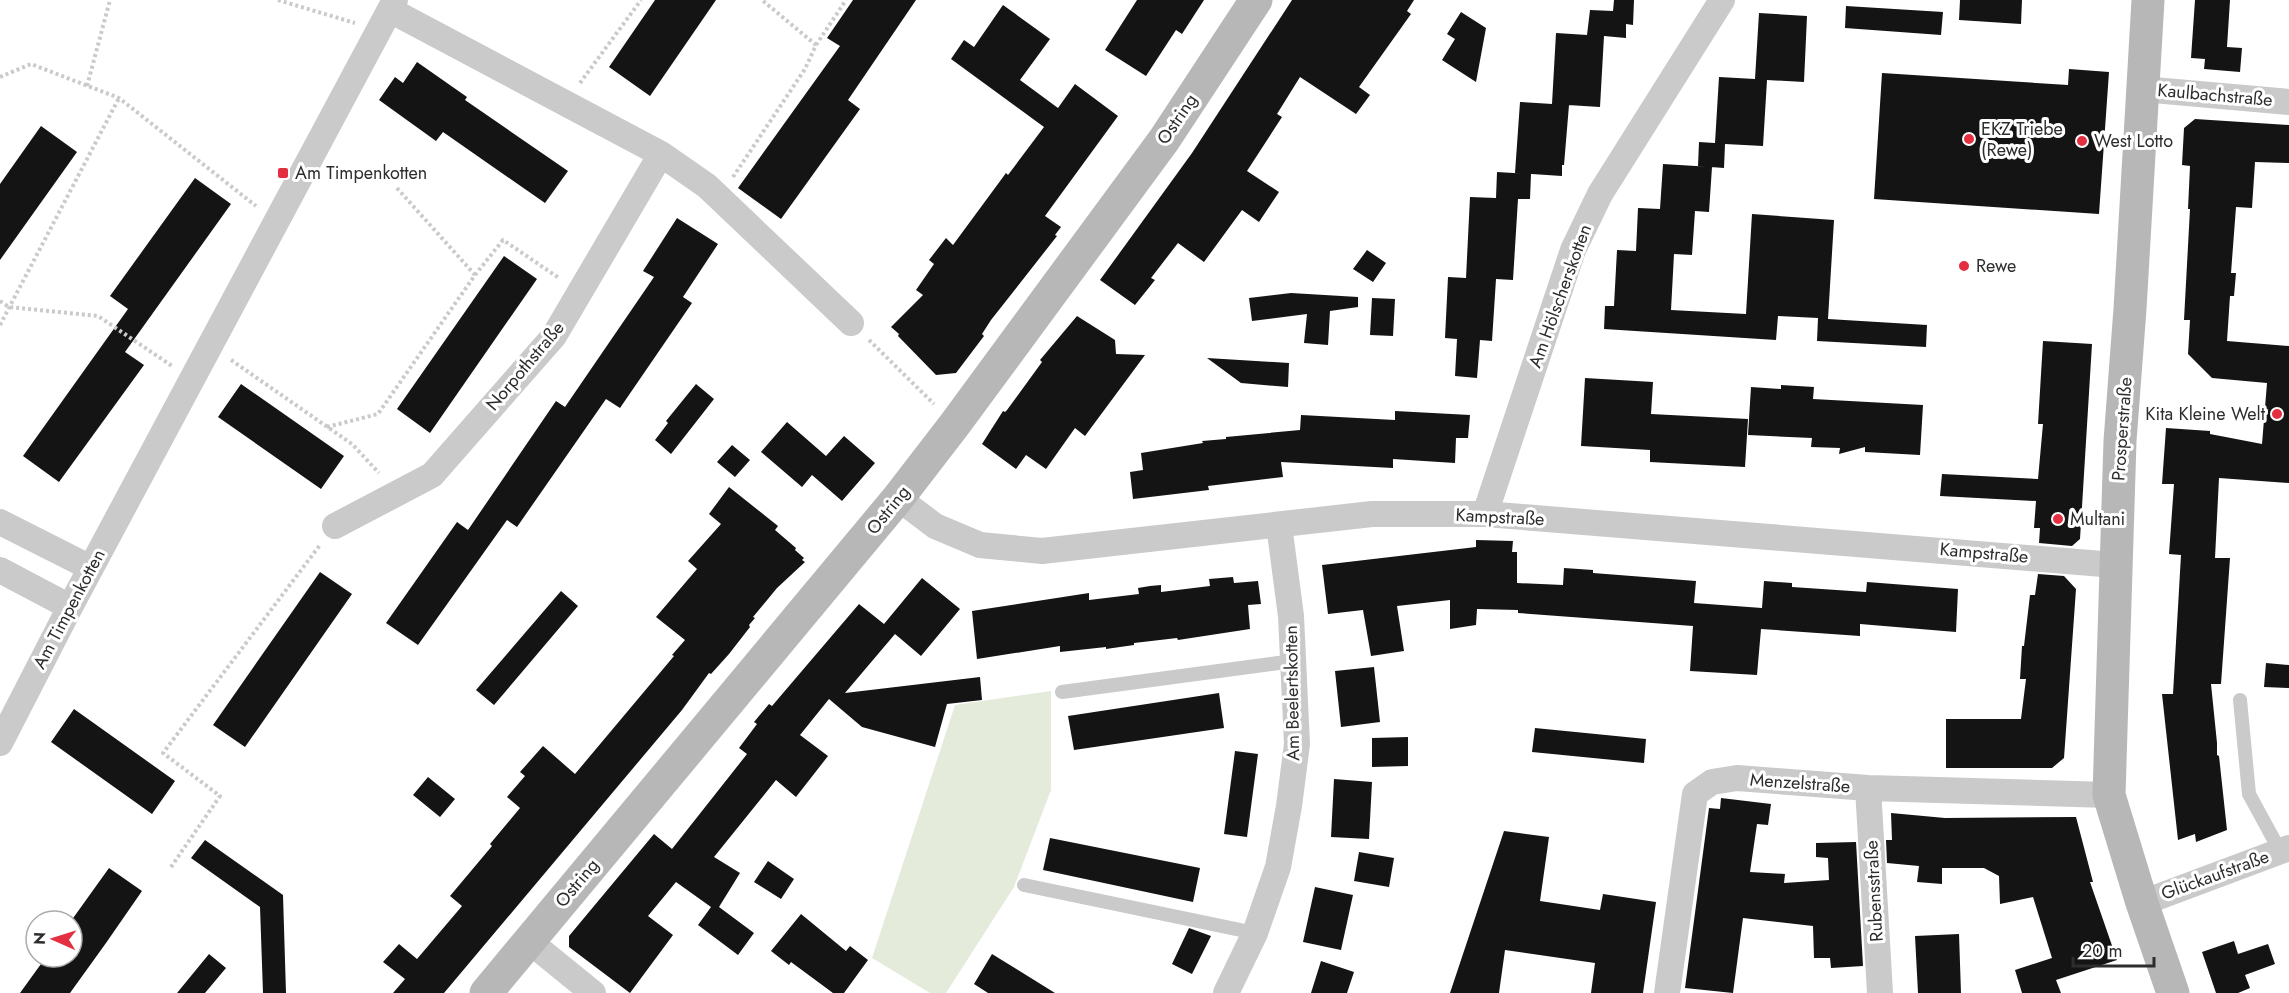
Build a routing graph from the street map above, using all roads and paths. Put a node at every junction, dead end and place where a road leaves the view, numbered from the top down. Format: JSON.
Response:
{"nodes":[{"id":1,"x":110,"y":0,"type":"edge"},
{"id":2,"x":278,"y":0,"type":"edge"},
{"id":3,"x":641,"y":0,"type":"edge"},
{"id":4,"x":762,"y":0,"type":"edge"},
{"id":5,"x":846,"y":0,"type":"edge"},
{"id":6,"x":1256,"y":0,"type":"edge"},
{"id":7,"x":1722,"y":0,"type":"edge"},
{"id":8,"x":2148,"y":0,"type":"edge"},
{"id":9,"x":393,"y":5,"type":"edge"},
{"id":10,"x":376,"y":36,"type":"junction"},
{"id":11,"x":816,"y":45,"type":"junction"},
{"id":12,"x":0,"y":77,"type":"edge"},
{"id":13,"x":87,"y":86,"type":"junction"},
{"id":14,"x":2142,"y":89,"type":"junction"},
{"id":15,"x":119,"y":98,"type":"junction"},
{"id":16,"x":2289,"y":102,"type":"edge"},
{"id":17,"x":566,"y":104,"type":"junction"},
{"id":18,"x":661,"y":154,"type":"junction"},
{"id":19,"x":396,"y":187,"type":"dead end"},
{"id":20,"x":719,"y":197,"type":"junction"},
{"id":21,"x":276,"y":222,"type":"junction"},
{"id":22,"x":475,"y":275,"type":"junction"},
{"id":23,"x":580,"y":292,"type":"junction"},
{"id":24,"x":0,"y":301,"type":"edge"},
{"id":25,"x":9,"y":307,"type":"junction"},
{"id":26,"x":851,"y":323,"type":"joint"},
{"id":27,"x":0,"y":325,"type":"edge"},
{"id":28,"x":210,"y":346,"type":"junction"},
{"id":29,"x":192,"y":380,"type":"junction"},
{"id":30,"x":955,"y":424,"type":"junction"},
{"id":31,"x":327,"y":427,"type":"junction"},
{"id":32,"x":398,"y":494,"type":"junction"},
{"id":33,"x":898,"y":498,"type":"junction"},
{"id":34,"x":1485,"y":514,"type":"junction"},
{"id":35,"x":0,"y":522,"type":"edge"},
{"id":36,"x":1280,"y":525,"type":"junction"},
{"id":37,"x":335,"y":526,"type":"joint"},
{"id":38,"x":2115,"y":565,"type":"junction"},
{"id":39,"x":91,"y":568,"type":"junction"},
{"id":40,"x":0,"y":570,"type":"edge"},
{"id":41,"x":70,"y":607,"type":"junction"},
{"id":42,"x":1293,"y":661,"type":"junction"},
{"id":43,"x":1062,"y":692,"type":"dead end"},
{"id":44,"x":2240,"y":700,"type":"dead end"},
{"id":45,"x":0,"y":743,"type":"edge"},
{"id":46,"x":1868,"y":788,"type":"junction"},
{"id":47,"x":2109,"y":795,"type":"junction"},
{"id":48,"x":2284,"y":850,"type":"edge"},
{"id":49,"x":171,"y":867,"type":"dead end"},
{"id":50,"x":1024,"y":885,"type":"dead end"},
{"id":51,"x":2142,"y":903,"type":"junction"},
{"id":52,"x":1254,"y":933,"type":"junction"},
{"id":53,"x":529,"y":941,"type":"junction"},
{"id":54,"x":486,"y":993,"type":"edge"},
{"id":55,"x":593,"y":993,"type":"edge"},
{"id":56,"x":1226,"y":993,"type":"edge"},
{"id":57,"x":1667,"y":993,"type":"edge"},
{"id":58,"x":1880,"y":993,"type":"edge"},
{"id":59,"x":2173,"y":993,"type":"edge"}],
"edges":[{"from":1,"to":13,"type":"path"},
{"from":2,"to":10,"type":"path"},
{"from":3,"to":17,"type":"path"},
{"from":4,"to":11,"type":"path"},
{"from":5,"to":11,"type":"path"},
{"from":6,"to":30,"type":"street","name":"Ostring"},
{"from":7,"to":34,"type":"street","name":"Am Hölscherskotten"},
{"from":8,"to":14,"type":"street","name":"Prosperstraße"},
{"from":9,"to":10,"type":"street","name":"Am Timpenkotten"},
{"from":9,"to":17,"type":"street"},
{"from":10,"to":21,"type":"street","name":"Am Timpenkotten"},
{"from":11,"to":20,"type":"path"},
{"from":12,"to":13,"type":"path"},
{"from":13,"to":15,"type":"path"},
{"from":14,"to":16,"type":"street","name":"Kaulbachstraße"},
{"from":14,"to":38,"type":"street","name":"Prosperstraße"},
{"from":15,"to":21,"type":"path"},
{"from":15,"to":25,"type":"path"},
{"from":17,"to":18,"type":"street"},
{"from":18,"to":20,"type":"street"},
{"from":18,"to":23,"type":"street","name":"Norpothstraße"},
{"from":19,"to":22,"type":"path"},
{"from":20,"to":26,"type":"street"},
{"from":21,"to":28,"type":"street","name":"Am Timpenkotten"},
{"from":22,"to":23,"type":"path"},
{"from":22,"to":31,"type":"path"},
{"from":23,"to":32,"type":"street","name":"Norpothstraße"},
{"from":24,"to":25,"type":"path"},
{"from":25,"to":27,"type":"path"},
{"from":25,"to":29,"type":"path"},
{"from":26,"to":30,"type":"path"},
{"from":28,"to":29,"type":"street","name":"Am Timpenkotten"},
{"from":28,"to":31,"type":"path"},
{"from":29,"to":39,"type":"street","name":"Am Timpenkotten"},
{"from":30,"to":33,"type":"street","name":"Ostring"},
{"from":31,"to":32,"type":"path"},
{"from":32,"to":37,"type":"street","name":"Norpothstraße"},
{"from":33,"to":36,"type":"street","name":"Kampstraße"},
{"from":33,"to":53,"type":"street","name":"Ostring"},
{"from":34,"to":36,"type":"street","name":"Kampstraße"},
{"from":34,"to":38,"type":"street","name":"Kampstraße"},
{"from":35,"to":39,"type":"street"},
{"from":36,"to":42,"type":"street","name":"Am Beelertskotten"},
{"from":37,"to":49,"type":"path"},
{"from":38,"to":47,"type":"street","name":"Prosperstraße"},
{"from":39,"to":41,"type":"street","name":"Am Timpenkotten"},
{"from":40,"to":41,"type":"street"},
{"from":41,"to":45,"type":"street","name":"Am Timpenkotten"},
{"from":42,"to":43,"type":"lane"},
{"from":42,"to":52,"type":"street","name":"Am Beelertskotten"},
{"from":44,"to":48,"type":"lane"},
{"from":46,"to":47,"type":"street","name":"Menzelstraße"},
{"from":46,"to":57,"type":"street","name":"Menzelstraße"},
{"from":46,"to":58,"type":"street","name":"Rubensstraße"},
{"from":47,"to":51,"type":"street","name":"Prosperstraße"},
{"from":48,"to":51,"type":"street","name":"Glückaufstraße"},
{"from":50,"to":52,"type":"lane"},
{"from":51,"to":59,"type":"street","name":"Prosperstraße"},
{"from":52,"to":56,"type":"street","name":"Am Beelertskotten"},
{"from":53,"to":54,"type":"street","name":"Ostring"},
{"from":53,"to":55,"type":"street"}]}
